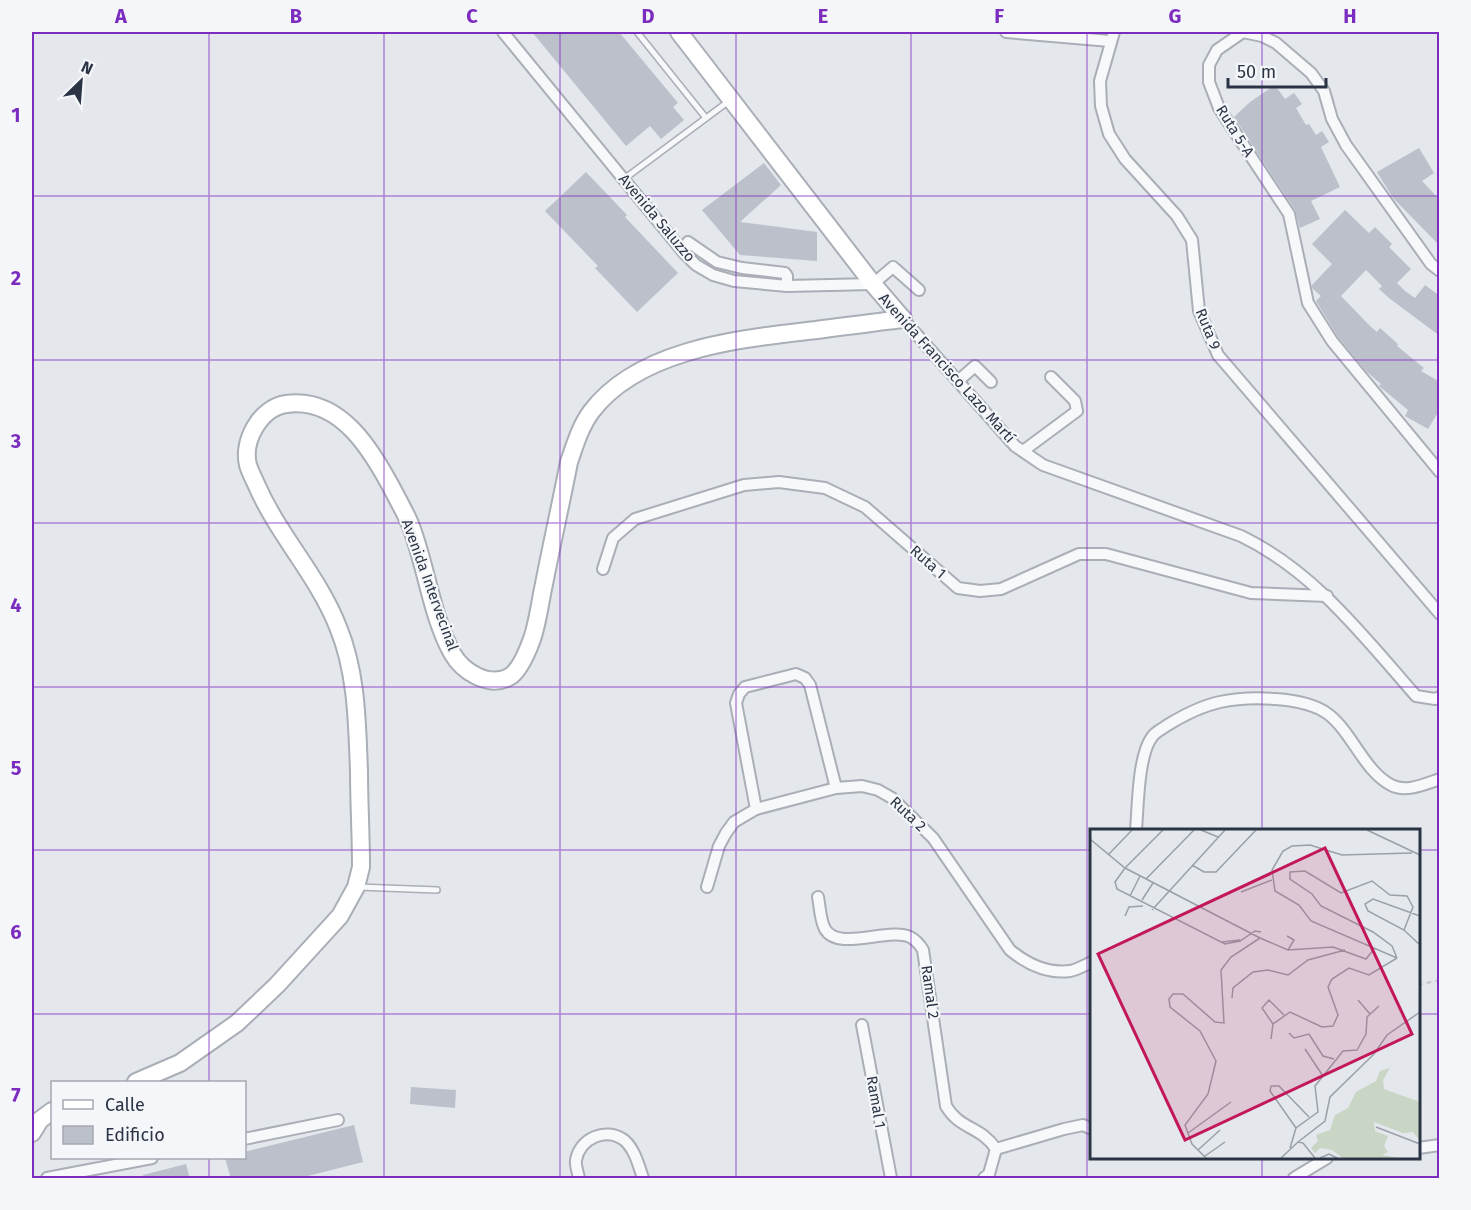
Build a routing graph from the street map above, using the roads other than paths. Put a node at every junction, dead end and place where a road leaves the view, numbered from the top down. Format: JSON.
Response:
{"nodes":[{"id":1,"x":503,"y":32,"type":"edge"},
{"id":2,"x":637,"y":32,"type":"edge"},
{"id":3,"x":679,"y":32,"type":"edge"},
{"id":4,"x":1006,"y":32,"type":"edge"},
{"id":5,"x":1112,"y":36,"type":"edge"},
{"id":6,"x":731,"y":99,"type":"junction"},
{"id":7,"x":706,"y":118,"type":"junction"},
{"id":8,"x":624,"y":179,"type":"junction"},
{"id":9,"x":688,"y":242,"type":"dead end"},
{"id":10,"x":1440,"y":271,"type":"edge"},
{"id":11,"x":873,"y":284,"type":"junction"},
{"id":12,"x":787,"y":286,"type":"junction"},
{"id":13,"x":919,"y":290,"type":"dead end"},
{"id":14,"x":903,"y":319,"type":"junction"},
{"id":15,"x":1051,"y":377,"type":"dead end"},
{"id":16,"x":958,"y":381,"type":"junction"},
{"id":17,"x":991,"y":382,"type":"dead end"},
{"id":18,"x":1023,"y":451,"type":"junction"},
{"id":19,"x":1440,"y":472,"type":"edge"},
{"id":20,"x":603,"y":569,"type":"dead end"},
{"id":21,"x":1327,"y":596,"type":"junction"},
{"id":22,"x":1440,"y":614,"type":"edge"},
{"id":23,"x":1440,"y":697,"type":"edge"},
{"id":24,"x":1440,"y":779,"type":"edge"},
{"id":25,"x":836,"y":788,"type":"junction"},
{"id":26,"x":756,"y":809,"type":"junction"},
{"id":27,"x":1136,"y":829,"type":"edge"},
{"id":28,"x":356,"y":887,"type":"junction"},
{"id":29,"x":707,"y":887,"type":"dead end"},
{"id":30,"x":437,"y":890,"type":"dead end"},
{"id":31,"x":818,"y":897,"type":"dead end"},
{"id":32,"x":1090,"y":963,"type":"edge"},
{"id":33,"x":862,"y":1025,"type":"dead end"},
{"id":34,"x":140,"y":1081,"type":"edge"},
{"id":35,"x":51,"y":1112,"type":"edge"},
{"id":36,"x":338,"y":1120,"type":"dead end"},
{"id":37,"x":1090,"y":1128,"type":"edge"},
{"id":38,"x":32,"y":1133,"type":"edge"},
{"id":39,"x":246,"y":1139,"type":"edge"},
{"id":40,"x":1440,"y":1145,"type":"edge"},
{"id":41,"x":996,"y":1149,"type":"junction"},
{"id":42,"x":1420,"y":1149,"type":"edge"},
{"id":43,"x":147,"y":1159,"type":"edge"},
{"id":44,"x":1325,"y":1159,"type":"edge"},
{"id":45,"x":47,"y":1179,"type":"edge"},
{"id":46,"x":579,"y":1179,"type":"edge"},
{"id":47,"x":643,"y":1179,"type":"edge"},
{"id":48,"x":891,"y":1179,"type":"edge"},
{"id":49,"x":984,"y":1179,"type":"edge"},
{"id":50,"x":1294,"y":1179,"type":"edge"}],
"edges":[{"from":1,"to":8,"type":"street","name":"Avenida Saluzzo"},
{"from":2,"to":7,"type":"lane"},
{"from":3,"to":6,"type":"main road","name":"Avenida Francisco Lazo Martí"},
{"from":4,"to":5,"type":"street"},
{"from":5,"to":22,"type":"street","name":"Ruta 9"},
{"from":6,"to":7,"type":"lane"},
{"from":6,"to":11,"type":"main road","name":"Avenida Francisco Lazo Martí"},
{"from":7,"to":8,"type":"lane"},
{"from":8,"to":12,"type":"street","name":"Avenida Saluzzo"},
{"from":9,"to":12,"type":"street"},
{"from":10,"to":19,"type":"street","name":"Ruta 5-A"},
{"from":11,"to":12,"type":"street","name":"Avenida Saluzzo"},
{"from":11,"to":13,"type":"street"},
{"from":11,"to":14,"type":"main road","name":"Avenida Francisco Lazo Martí"},
{"from":14,"to":16,"type":"street","name":"Avenida Francisco Lazo Martí"},
{"from":14,"to":28,"type":"main road","name":"Avenida Intervecinal"},
{"from":15,"to":18,"type":"street"},
{"from":16,"to":17,"type":"street"},
{"from":16,"to":18,"type":"street","name":"Avenida Francisco Lazo Martí"},
{"from":18,"to":21,"type":"street","name":"Avenida Francisco Lazo Martí"},
{"from":20,"to":21,"type":"street","name":"Ruta 1"},
{"from":21,"to":23,"type":"street","name":"Avenida Francisco Lazo Martí"},
{"from":24,"to":27,"type":"street"},
{"from":25,"to":26,"type":"street","name":"Ruta 2"},
{"from":25,"to":26,"type":"street"},
{"from":25,"to":32,"type":"street","name":"Ruta 2"},
{"from":26,"to":29,"type":"street","name":"Ruta 2"},
{"from":28,"to":30,"type":"lane"},
{"from":28,"to":34,"type":"main road","name":"Avenida Intervecinal"},
{"from":31,"to":41,"type":"street","name":"Ramal 2"},
{"from":33,"to":48,"type":"street","name":"Ramal 1"},
{"from":35,"to":38,"type":"main road"},
{"from":36,"to":39,"type":"street"},
{"from":37,"to":41,"type":"street"},
{"from":40,"to":42,"type":"street"},
{"from":41,"to":49,"type":"street"},
{"from":43,"to":45,"type":"street"},
{"from":44,"to":50,"type":"street"},
{"from":46,"to":47,"type":"street"}]}
